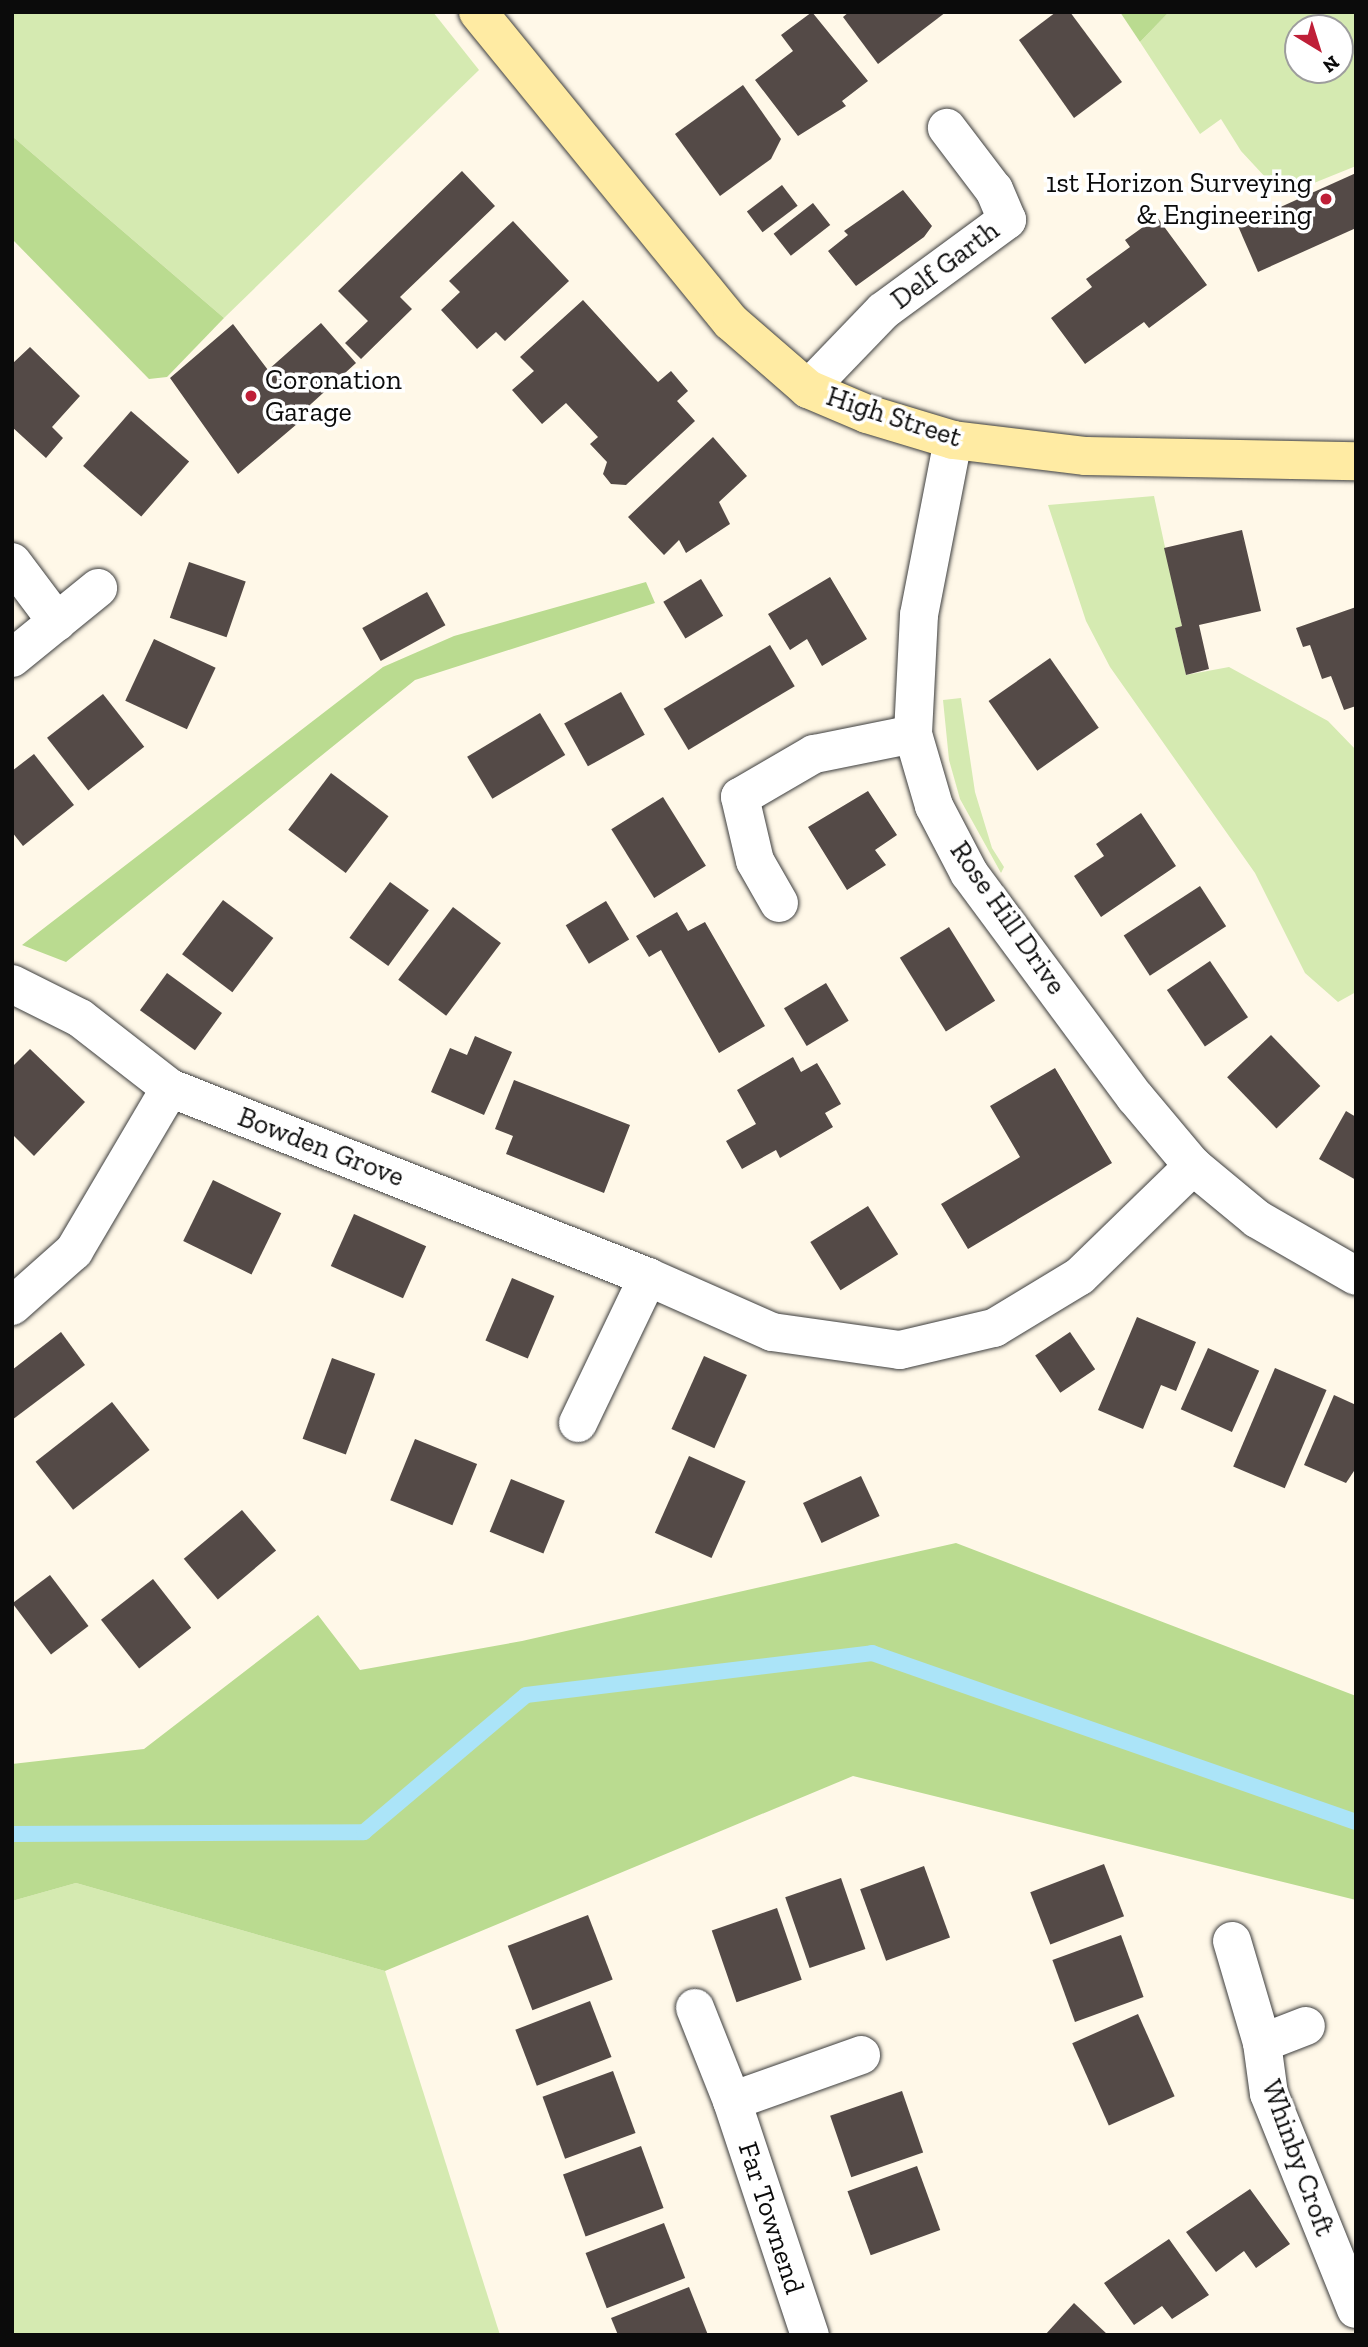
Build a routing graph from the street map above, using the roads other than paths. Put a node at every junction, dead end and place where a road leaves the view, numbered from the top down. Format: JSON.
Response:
{"nodes":[{"id":1,"x":478,"y":12,"type":"edge"},
{"id":2,"x":947,"y":128,"type":"dead end"},
{"id":3,"x":808,"y":389,"type":"junction"},
{"id":4,"x":953,"y":440,"type":"junction"},
{"id":5,"x":1356,"y":461,"type":"edge"},
{"id":6,"x":12,"y":562,"type":"edge"},
{"id":7,"x":98,"y":588,"type":"dead end"},
{"id":8,"x":57,"y":622,"type":"junction"},
{"id":9,"x":12,"y":657,"type":"edge"},
{"id":10,"x":914,"y":734,"type":"junction"},
{"id":11,"x":779,"y":903,"type":"dead end"},
{"id":12,"x":12,"y":984,"type":"edge"},
{"id":13,"x":170,"y":1088,"type":"junction"},
{"id":14,"x":1193,"y":1166,"type":"junction"},
{"id":15,"x":1356,"y":1276,"type":"edge"},
{"id":16,"x":648,"y":1277,"type":"junction"},
{"id":17,"x":12,"y":1306,"type":"edge"},
{"id":18,"x":578,"y":1423,"type":"dead end"},
{"id":19,"x":1231,"y":1941,"type":"dead end"},
{"id":20,"x":695,"y":2008,"type":"dead end"},
{"id":21,"x":1306,"y":2026,"type":"dead end"},
{"id":22,"x":1262,"y":2043,"type":"junction"},
{"id":23,"x":861,"y":2054,"type":"dead end"},
{"id":24,"x":732,"y":2101,"type":"junction"},
{"id":25,"x":1356,"y":2309,"type":"edge"},
{"id":26,"x":1356,"y":2327,"type":"edge"},
{"id":27,"x":810,"y":2335,"type":"edge"},
{"id":28,"x":1338,"y":2335,"type":"edge"}],
"edges":[{"from":1,"to":3,"type":"main road","name":"High Street"},
{"from":2,"to":3,"type":"street","name":"Delf Garth"},
{"from":3,"to":4,"type":"main road","name":"High Street"},
{"from":4,"to":5,"type":"main road","name":"High Street"},
{"from":4,"to":10,"type":"street","name":"Rose Hill Drive"},
{"from":6,"to":8,"type":"street"},
{"from":7,"to":8,"type":"street"},
{"from":8,"to":9,"type":"street"},
{"from":10,"to":11,"type":"street"},
{"from":10,"to":14,"type":"street","name":"Rose Hill Drive"},
{"from":12,"to":13,"type":"street","name":"Bowden Grove"},
{"from":13,"to":16,"type":"street","name":"Bowden Grove"},
{"from":13,"to":17,"type":"street"},
{"from":14,"to":15,"type":"street","name":"Rose Hill Drive"},
{"from":14,"to":16,"type":"street","name":"Bowden Grove"},
{"from":16,"to":18,"type":"street"},
{"from":19,"to":22,"type":"street","name":"Whinby Croft"},
{"from":20,"to":24,"type":"street","name":"Far Townend"},
{"from":21,"to":22,"type":"street","name":"Whinby Croft"},
{"from":22,"to":25,"type":"street","name":"Whinby Croft"},
{"from":23,"to":24,"type":"street"},
{"from":24,"to":27,"type":"street","name":"Far Townend"},
{"from":26,"to":28,"type":"street"}]}
